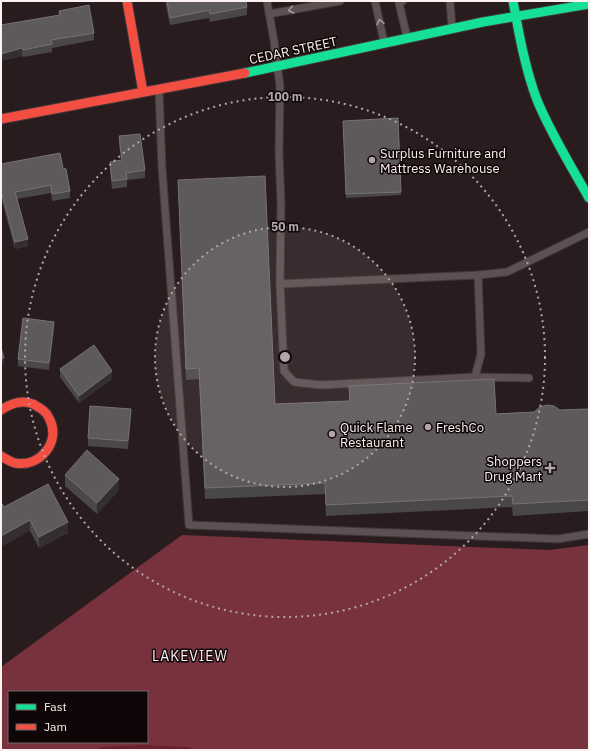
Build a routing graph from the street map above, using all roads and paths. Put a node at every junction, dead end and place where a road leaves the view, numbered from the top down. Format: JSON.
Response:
{"nodes":[{"id":1,"x":127,"y":1,"type":"edge"},
{"id":2,"x":267,"y":1,"type":"edge"},
{"id":3,"x":340,"y":1,"type":"edge"},
{"id":4,"x":375,"y":1,"type":"edge"},
{"id":5,"x":403,"y":1,"type":"edge"},
{"id":6,"x":450,"y":1,"type":"edge"},
{"id":7,"x":513,"y":1,"type":"edge"},
{"id":8,"x":589,"y":4,"type":"edge"},
{"id":9,"x":269,"y":14,"type":"junction"},
{"id":10,"x":515,"y":16,"type":"junction"},
{"id":11,"x":452,"y":29,"type":"junction"},
{"id":12,"x":407,"y":39,"type":"junction"},
{"id":13,"x":384,"y":44,"type":"junction"},
{"id":14,"x":278,"y":67,"type":"junction"},
{"id":15,"x":159,"y":89,"type":"junction"},
{"id":16,"x":143,"y":92,"type":"junction"},
{"id":17,"x":1,"y":119,"type":"edge"},
{"id":18,"x":589,"y":198,"type":"edge"},
{"id":19,"x":589,"y":232,"type":"edge"},
{"id":20,"x":478,"y":275,"type":"junction"},
{"id":21,"x":280,"y":284,"type":"junction"},
{"id":22,"x":475,"y":376,"type":"junction"},
{"id":23,"x":529,"y":378,"type":"dead end"},
{"id":24,"x":1,"y":410,"type":"edge"},
{"id":25,"x":1,"y":456,"type":"edge"},
{"id":26,"x":589,"y":534,"type":"edge"}],
"edges":[{"from":1,"to":16,"type":"street"},
{"from":2,"to":9,"type":"lane"},
{"from":3,"to":9,"type":"lane","one_way":true},
{"from":13,"to":4,"type":"lane","one_way":true},
{"from":5,"to":12,"type":"lane"},
{"from":6,"to":11,"type":"lane"},
{"from":7,"to":10,"type":"street"},
{"from":8,"to":10,"type":"street","name":"CEDAR STREET"},
{"from":9,"to":14,"type":"lane"},
{"from":10,"to":11,"type":"street","name":"CEDAR STREET"},
{"from":10,"to":18,"type":"street"},
{"from":11,"to":12,"type":"street","name":"CEDAR STREET"},
{"from":12,"to":13,"type":"street","name":"CEDAR STREET"},
{"from":13,"to":14,"type":"street","name":"CEDAR STREET"},
{"from":14,"to":15,"type":"street","name":"CEDAR STREET"},
{"from":14,"to":21,"type":"lane"},
{"from":15,"to":16,"type":"street","name":"CEDAR STREET"},
{"from":15,"to":26,"type":"lane"},
{"from":16,"to":17,"type":"street","name":"CEDAR STREET"},
{"from":19,"to":20,"type":"lane"},
{"from":20,"to":21,"type":"lane"},
{"from":20,"to":22,"type":"lane"},
{"from":21,"to":22,"type":"lane"},
{"from":22,"to":23,"type":"lane"},
{"from":24,"to":25,"type":"street"}]}
